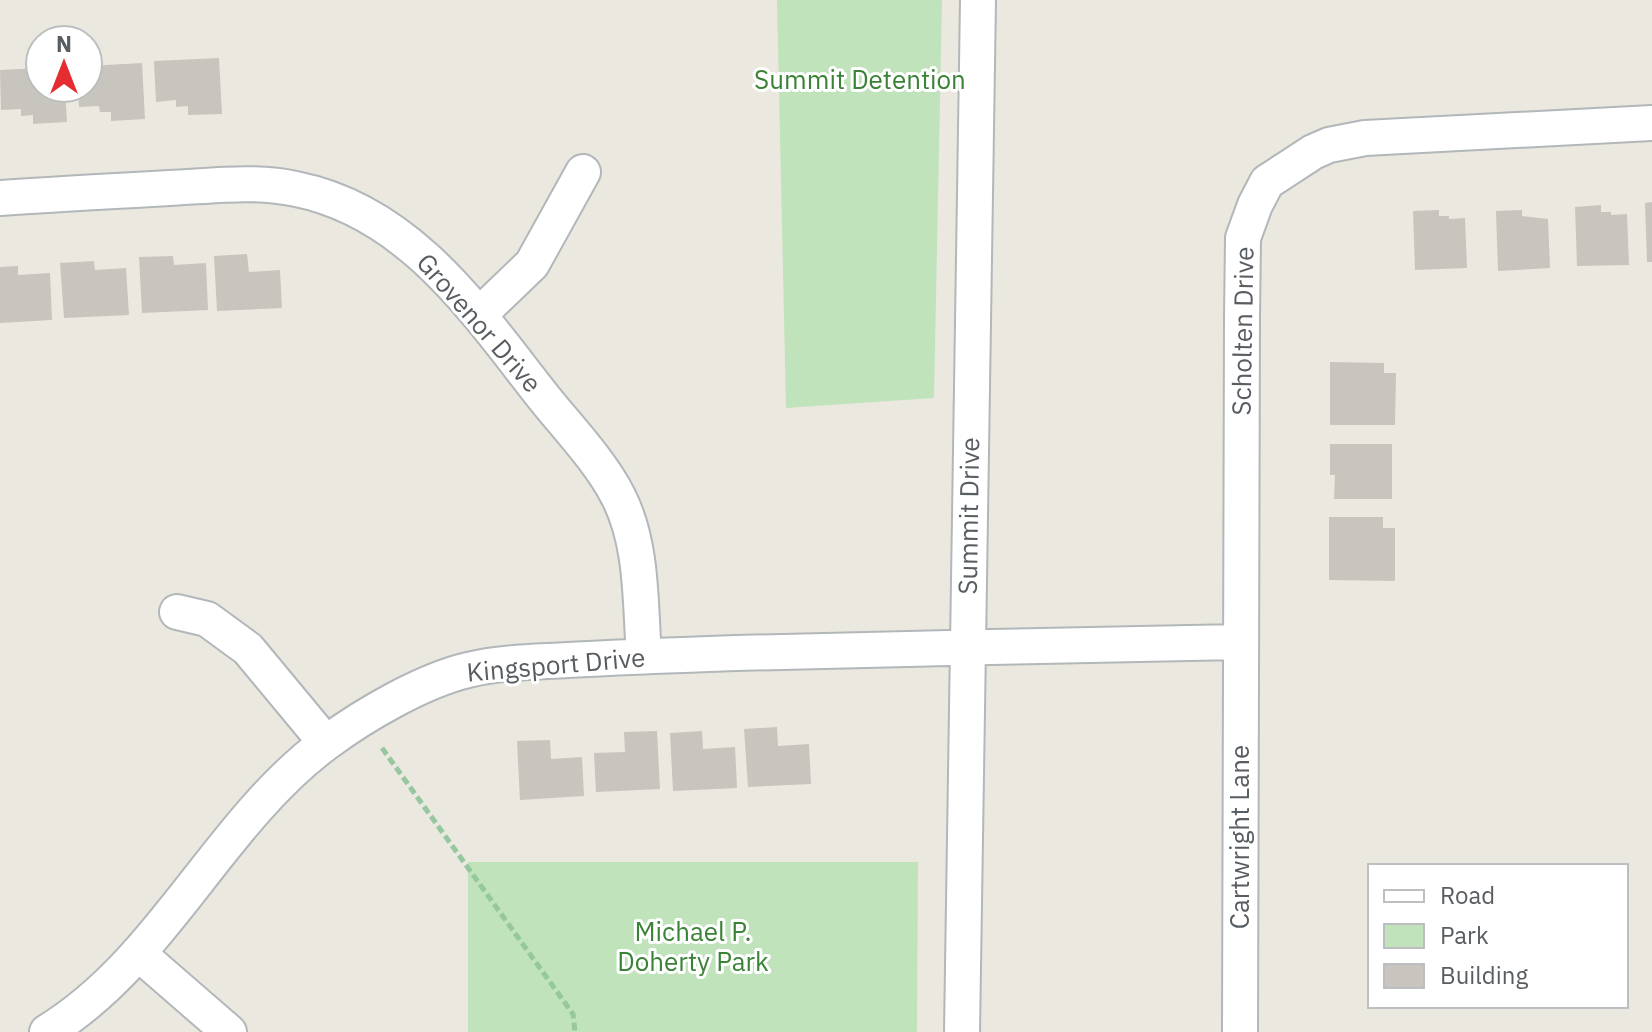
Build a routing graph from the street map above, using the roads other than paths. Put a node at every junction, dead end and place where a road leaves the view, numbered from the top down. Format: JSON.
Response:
{"nodes":[{"id":1,"x":978,"y":0,"type":"edge"},
{"id":2,"x":1652,"y":123,"type":"edge"},
{"id":3,"x":583,"y":172,"type":"dead end"},
{"id":4,"x":0,"y":198,"type":"edge"},
{"id":5,"x":479,"y":315,"type":"junction"},
{"id":6,"x":177,"y":612,"type":"dead end"},
{"id":7,"x":1239,"y":642,"type":"junction"},
{"id":8,"x":967,"y":647,"type":"junction"},
{"id":9,"x":644,"y":656,"type":"junction"},
{"id":10,"x":326,"y":743,"type":"junction"},
{"id":11,"x":138,"y":953,"type":"junction"},
{"id":12,"x":47,"y":1032,"type":"edge"},
{"id":13,"x":229,"y":1032,"type":"edge"},
{"id":14,"x":962,"y":1032,"type":"edge"},
{"id":15,"x":1240,"y":1032,"type":"edge"}],
"edges":[{"from":1,"to":8,"type":"street","name":"Summit Drive"},
{"from":2,"to":7,"type":"street","name":"Scholten Drive"},
{"from":3,"to":5,"type":"street"},
{"from":4,"to":5,"type":"street","name":"Grovenor Drive"},
{"from":5,"to":9,"type":"street","name":"Grovenor Drive"},
{"from":6,"to":10,"type":"street"},
{"from":7,"to":8,"type":"street","name":"Kingsport Drive"},
{"from":7,"to":15,"type":"street","name":"Cartwright Lane"},
{"from":8,"to":9,"type":"street","name":"Kingsport Drive"},
{"from":8,"to":14,"type":"street","name":"Summit Drive"},
{"from":9,"to":10,"type":"street","name":"Kingsport Drive"},
{"from":10,"to":11,"type":"street","name":"Kingsport Drive"},
{"from":11,"to":12,"type":"street","name":"Kingsport Drive"},
{"from":11,"to":13,"type":"street"}]}
